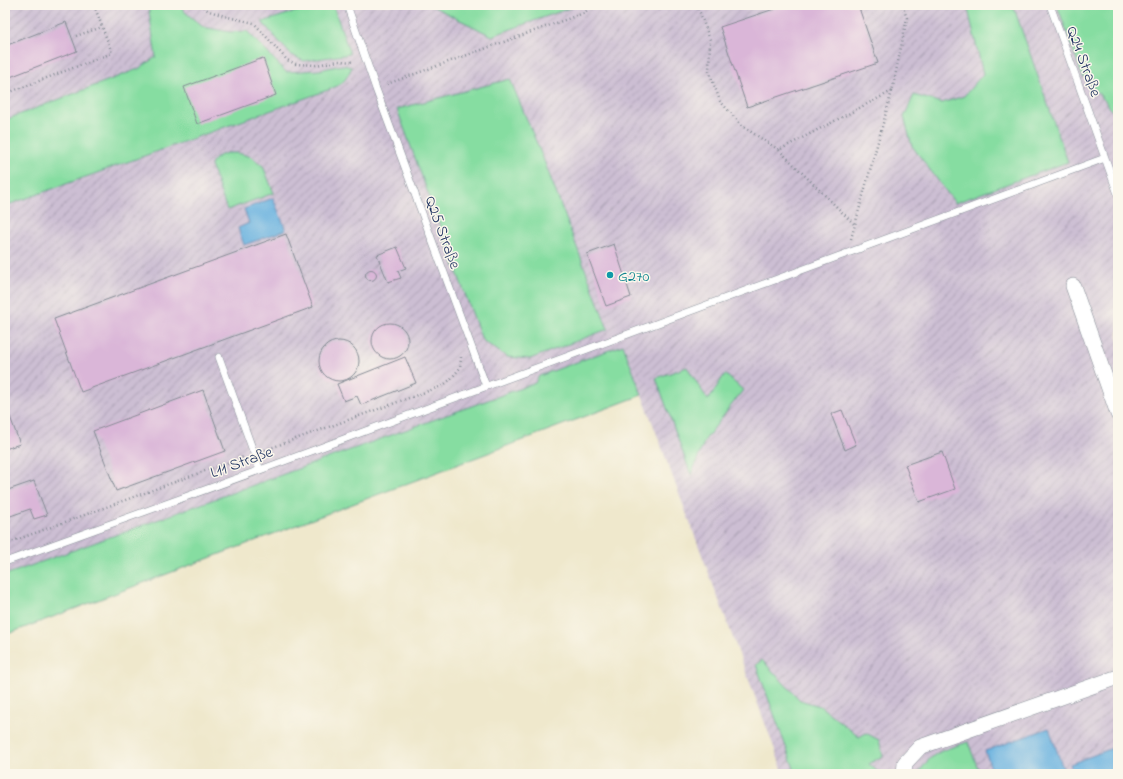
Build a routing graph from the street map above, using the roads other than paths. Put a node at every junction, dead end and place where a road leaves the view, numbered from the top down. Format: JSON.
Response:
{"nodes":[{"id":1,"x":348,"y":5,"type":"edge"},
{"id":2,"x":1050,"y":5,"type":"edge"},
{"id":3,"x":1105,"y":158,"type":"junction"},
{"id":4,"x":1118,"y":194,"type":"edge"},
{"id":5,"x":1073,"y":286,"type":"dead end"},
{"id":6,"x":219,"y":357,"type":"dead end"},
{"id":7,"x":486,"y":386,"type":"junction"},
{"id":8,"x":1118,"y":414,"type":"edge"},
{"id":9,"x":260,"y":470,"type":"junction"},
{"id":10,"x":5,"y":562,"type":"edge"},
{"id":11,"x":1118,"y":677,"type":"edge"},
{"id":12,"x":904,"y":769,"type":"edge"}],
"edges":[{"from":1,"to":7,"type":"lane","name":"Q25 Straße"},
{"from":2,"to":3,"type":"lane","name":"Q24 Straße"},
{"from":3,"to":4,"type":"lane","name":"Q24 Straße"},
{"from":3,"to":7,"type":"lane","name":"L11 Straße"},
{"from":5,"to":8,"type":"street"},
{"from":6,"to":9,"type":"lane"},
{"from":7,"to":9,"type":"lane","name":"L11 Straße"},
{"from":9,"to":10,"type":"lane","name":"L11 Straße"},
{"from":11,"to":12,"type":"street"}]}
